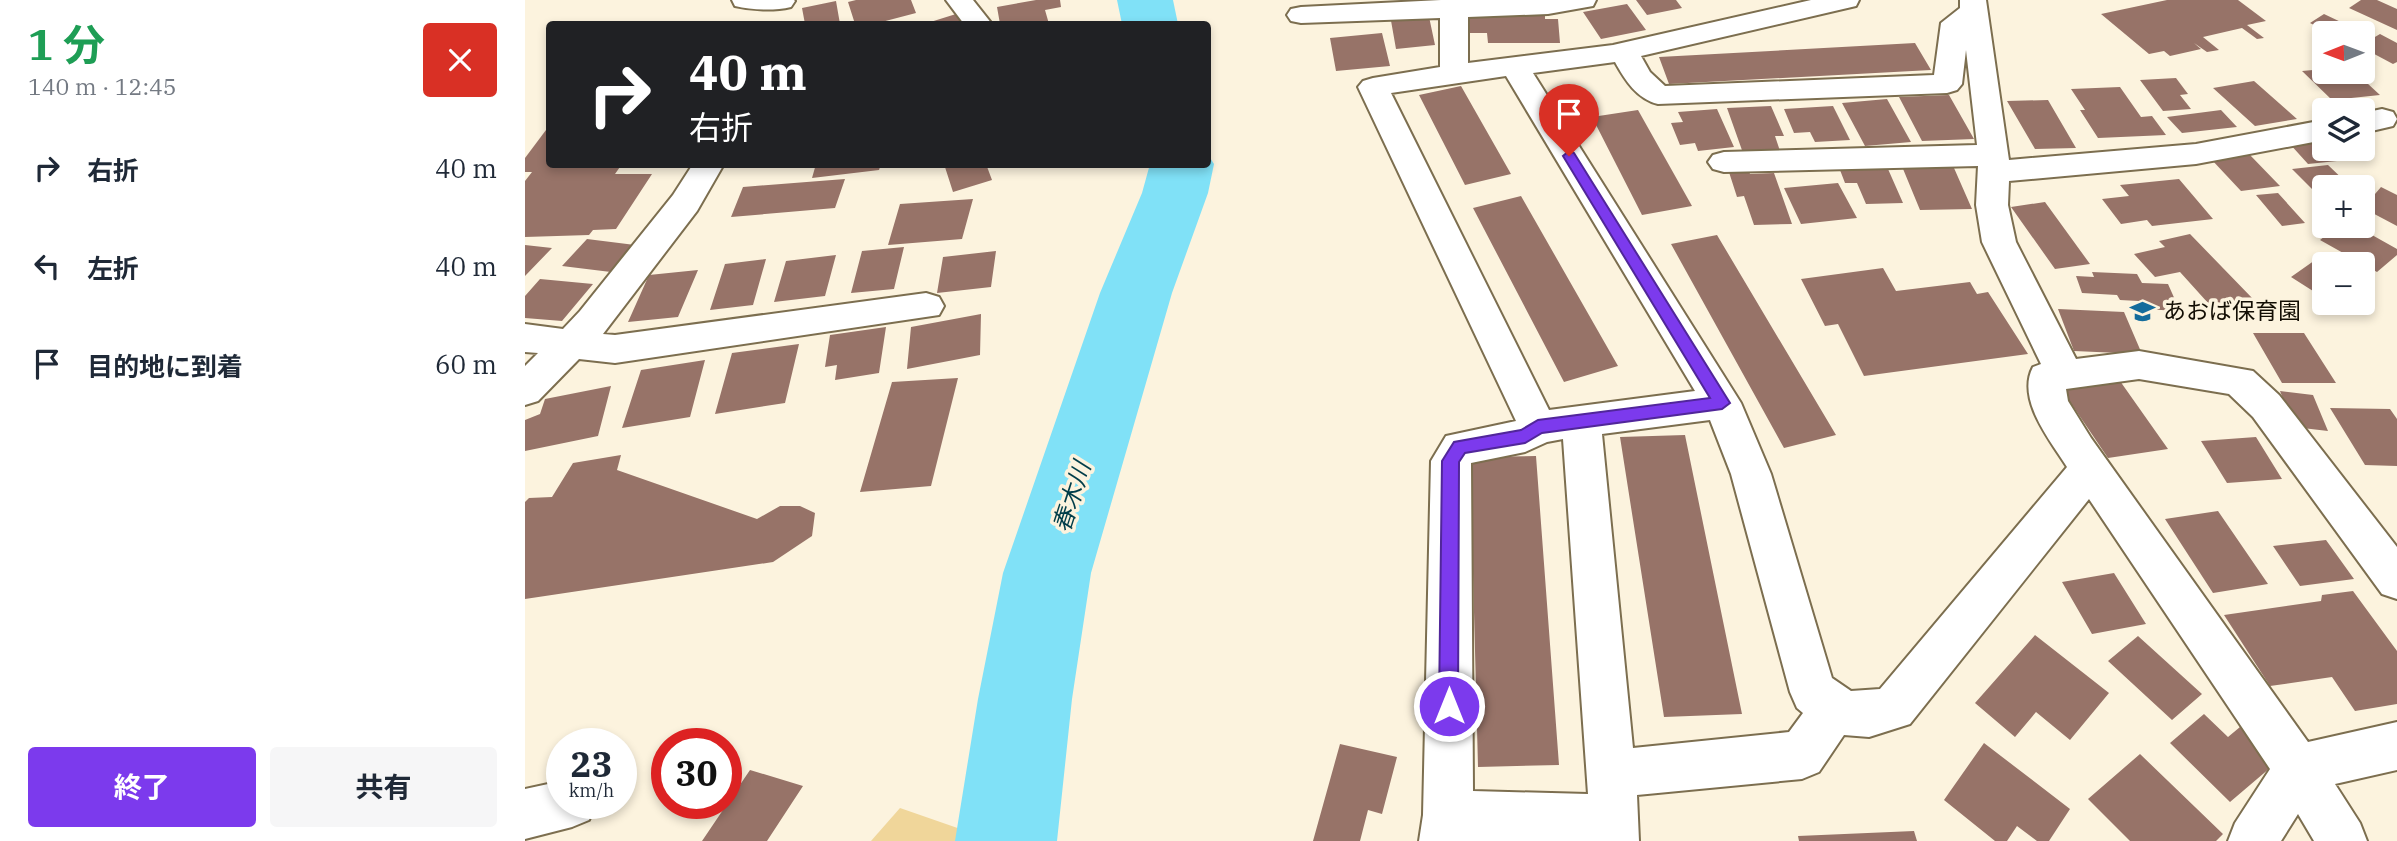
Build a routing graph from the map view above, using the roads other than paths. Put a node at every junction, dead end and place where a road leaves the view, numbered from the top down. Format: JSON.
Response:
{"nodes":[{"id":1,"x":745,"y":0,"type":"edge"},
{"id":2,"x":960,"y":0,"type":"edge"},
{"id":3,"x":1583,"y":0,"type":"edge"},
{"id":4,"x":1846,"y":0,"type":"edge"},
{"id":5,"x":1454,"y":4,"type":"edge"},
{"id":6,"x":1973,"y":5,"type":"edge"},
{"id":7,"x":781,"y":9,"type":"edge"},
{"id":8,"x":1301,"y":15,"type":"dead end"},
{"id":9,"x":976,"y":21,"type":"edge"},
{"id":10,"x":1624,"y":52,"type":"junction"},
{"id":11,"x":1514,"y":66,"type":"junction"},
{"id":12,"x":1454,"y":74,"type":"junction"},
{"id":13,"x":2312,"y":132,"type":"edge"},
{"id":14,"x":1724,"y":162,"type":"dead end"},
{"id":15,"x":1994,"y":163,"type":"junction"},
{"id":16,"x":707,"y":168,"type":"edge"},
{"id":17,"x":926,"y":306,"type":"dead end"},
{"id":18,"x":525,"y":338,"type":"edge"},
{"id":19,"x":571,"y":343,"type":"junction"},
{"id":20,"x":2065,"y":374,"type":"junction"},
{"id":21,"x":525,"y":390,"type":"edge"},
{"id":22,"x":1722,"y":403,"type":"junction"},
{"id":23,"x":1581,"y":421,"type":"junction"},
{"id":24,"x":1538,"y":427,"type":"junction"},
{"id":25,"x":2091,"y":467,"type":"junction"},
{"id":26,"x":2397,"y":580,"type":"edge"},
{"id":27,"x":1834,"y":710,"type":"junction"},
{"id":28,"x":2397,"y":746,"type":"edge"},
{"id":29,"x":2298,"y":768,"type":"junction"},
{"id":30,"x":546,"y":809,"type":"edge"},
{"id":31,"x":1613,"y":811,"type":"edge"},
{"id":32,"x":525,"y":814,"type":"edge"},
{"id":33,"x":1446,"y":828,"type":"edge"},
{"id":34,"x":2253,"y":841,"type":"edge"},
{"id":35,"x":2341,"y":841,"type":"edge"}],
"edges":[{"from":1,"to":7,"type":"street"},
{"from":2,"to":9,"type":"street"},
{"from":3,"to":5,"type":"street"},
{"from":4,"to":10,"type":"street"},
{"from":5,"to":8,"type":"street"},
{"from":5,"to":12,"type":"street"},
{"from":6,"to":10,"type":"street"},
{"from":6,"to":15,"type":"street"},
{"from":10,"to":11,"type":"street"},
{"from":11,"to":12,"type":"street"},
{"from":11,"to":22,"type":"street"},
{"from":12,"to":24,"type":"street"},
{"from":13,"to":15,"type":"street"},
{"from":14,"to":15,"type":"street"},
{"from":15,"to":20,"type":"street"},
{"from":16,"to":19,"type":"street"},
{"from":17,"to":19,"type":"street"},
{"from":18,"to":19,"type":"street"},
{"from":19,"to":21,"type":"street"},
{"from":20,"to":25,"type":"street"},
{"from":20,"to":26,"type":"street"},
{"from":22,"to":23,"type":"street"},
{"from":22,"to":27,"type":"street"},
{"from":23,"to":24,"type":"street"},
{"from":23,"to":31,"type":"street"},
{"from":24,"to":33,"type":"street"},
{"from":25,"to":27,"type":"street"},
{"from":25,"to":29,"type":"street"},
{"from":27,"to":31,"type":"street"},
{"from":28,"to":29,"type":"street"},
{"from":29,"to":34,"type":"street"},
{"from":29,"to":35,"type":"street"},
{"from":30,"to":32,"type":"street"},
{"from":31,"to":33,"type":"street"}]}
